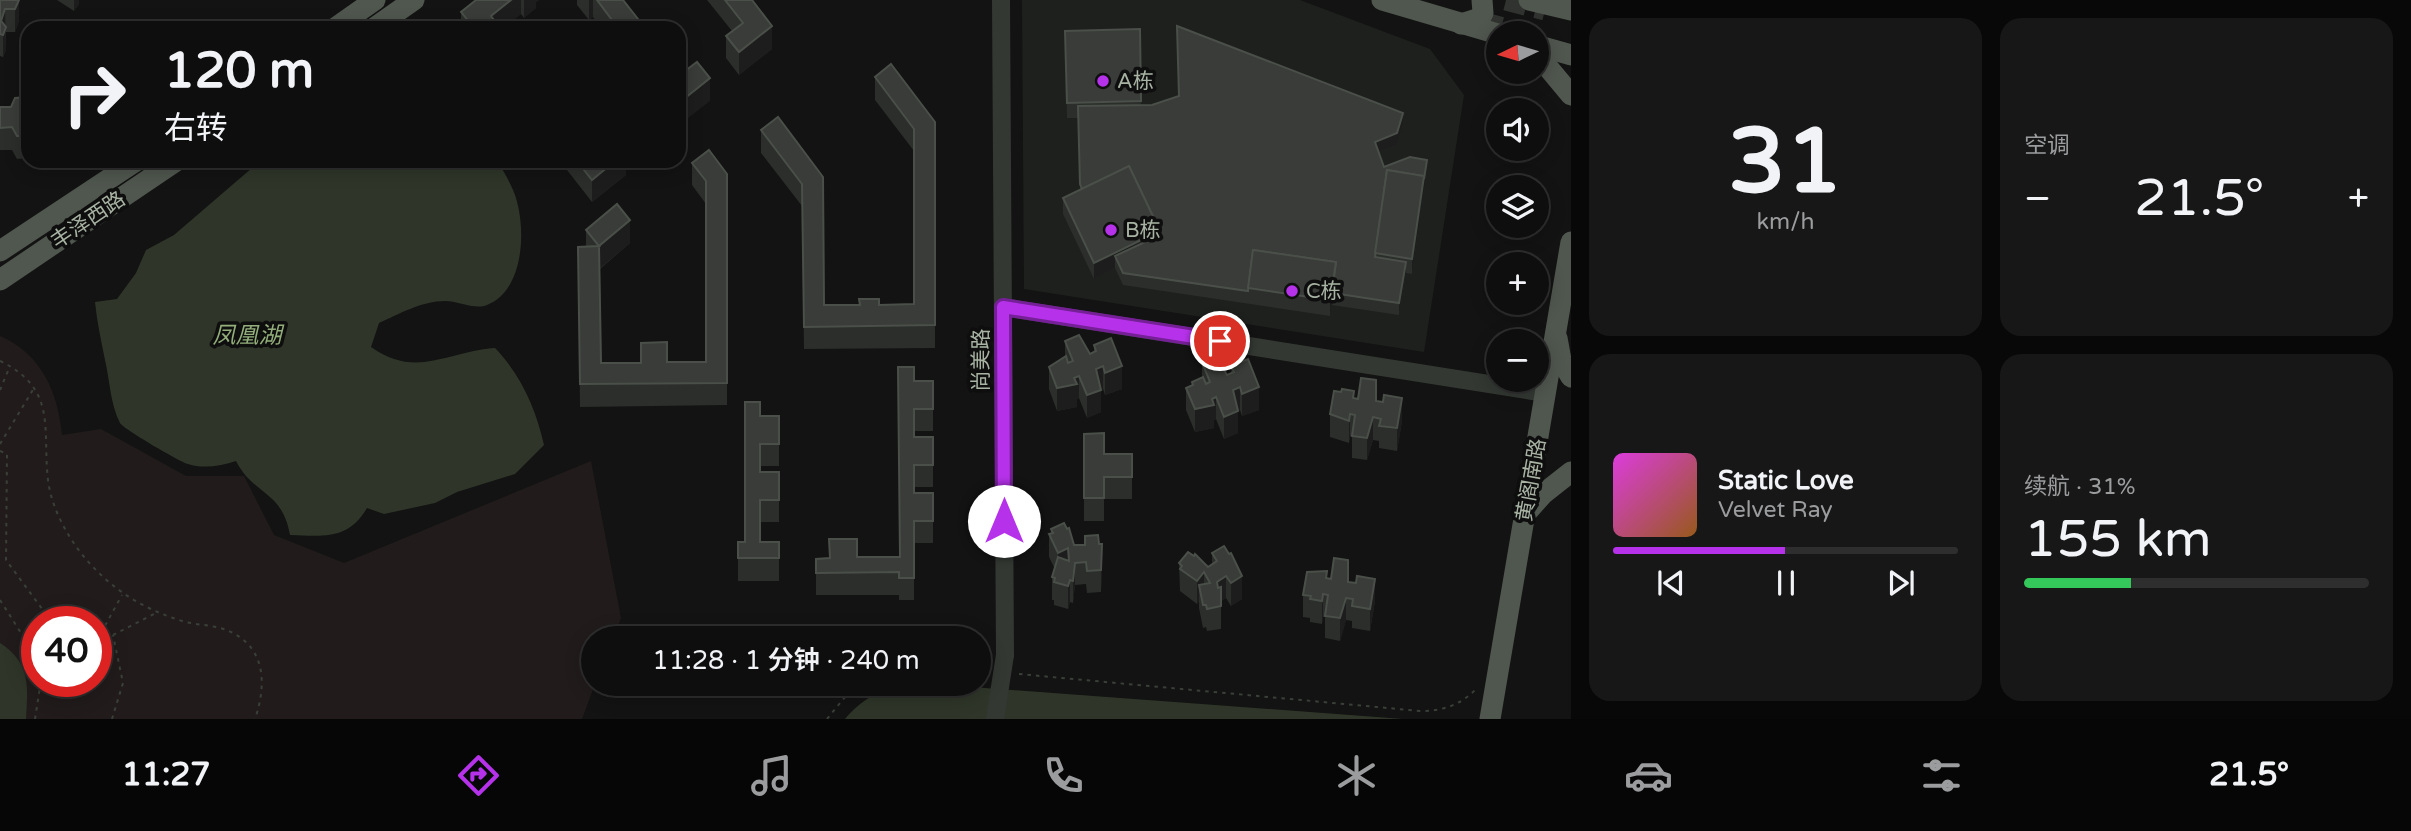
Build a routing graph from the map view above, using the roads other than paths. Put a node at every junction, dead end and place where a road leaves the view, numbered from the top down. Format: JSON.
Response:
{"nodes":[{"id":1,"x":414,"y":0,"type":"edge"},
{"id":2,"x":1001,"y":0,"type":"edge"},
{"id":3,"x":1382,"y":0,"type":"edge"},
{"id":4,"x":1482,"y":0,"type":"edge"},
{"id":5,"x":1529,"y":0,"type":"tunnel mouth"},
{"id":6,"x":366,"y":4,"type":"edge"},
{"id":7,"x":1571,"y":10,"type":"edge"},
{"id":8,"x":344,"y":21,"type":"edge"},
{"id":9,"x":384,"y":21,"type":"edge"},
{"id":10,"x":1461,"y":24,"type":"junction"},
{"id":11,"x":1486,"y":31,"type":"tunnel mouth"},
{"id":12,"x":1549,"y":49,"type":"edge"},
{"id":13,"x":1571,"y":55,"type":"edge"},
{"id":14,"x":1549,"y":69,"type":"edge"},
{"id":15,"x":1571,"y":95,"type":"edge"},
{"id":16,"x":124,"y":168,"type":"edge"},
{"id":17,"x":166,"y":168,"type":"edge"},
{"id":18,"x":1571,"y":242,"type":"edge"},
{"id":19,"x":0,"y":251,"type":"edge"},
{"id":20,"x":0,"y":280,"type":"edge"},
{"id":21,"x":1003,"y":307,"type":"junction"},
{"id":22,"x":1556,"y":333,"type":"junction"},
{"id":23,"x":1571,"y":377,"type":"edge"},
{"id":24,"x":1545,"y":393,"type":"junction"},
{"id":25,"x":1571,"y":472,"type":"edge"},
{"id":26,"x":1525,"y":515,"type":"junction"},
{"id":27,"x":1488,"y":701,"type":"edge"},
{"id":28,"x":995,"y":719,"type":"edge"}],
"edges":[{"from":1,"to":9,"type":"main road"},
{"from":2,"to":21,"type":"street","name":"尚美路"},
{"from":3,"to":10,"type":"main road"},
{"from":4,"to":10,"type":"main road"},
{"from":5,"to":7,"type":"main road"},
{"from":6,"to":8,"type":"main road"},
{"from":10,"to":11,"type":"main road"},
{"from":12,"to":13,"type":"main road"},
{"from":14,"to":15,"type":"main road"},
{"from":16,"to":19,"type":"main road","name":"丰泽西路"},
{"from":17,"to":20,"type":"main road","name":"丰泽西路"},
{"from":18,"to":22,"type":"main road","name":"黄阁南路"},
{"from":21,"to":24,"type":"street"},
{"from":21,"to":28,"type":"street","name":"尚美路","bridge":true},
{"from":22,"to":23,"type":"main road"},
{"from":22,"to":24,"type":"main road","name":"黄阁南路"},
{"from":24,"to":26,"type":"main road","name":"黄阁南路"},
{"from":25,"to":26,"type":"main road"},
{"from":26,"to":27,"type":"main road","name":"黄阁南路"}]}
